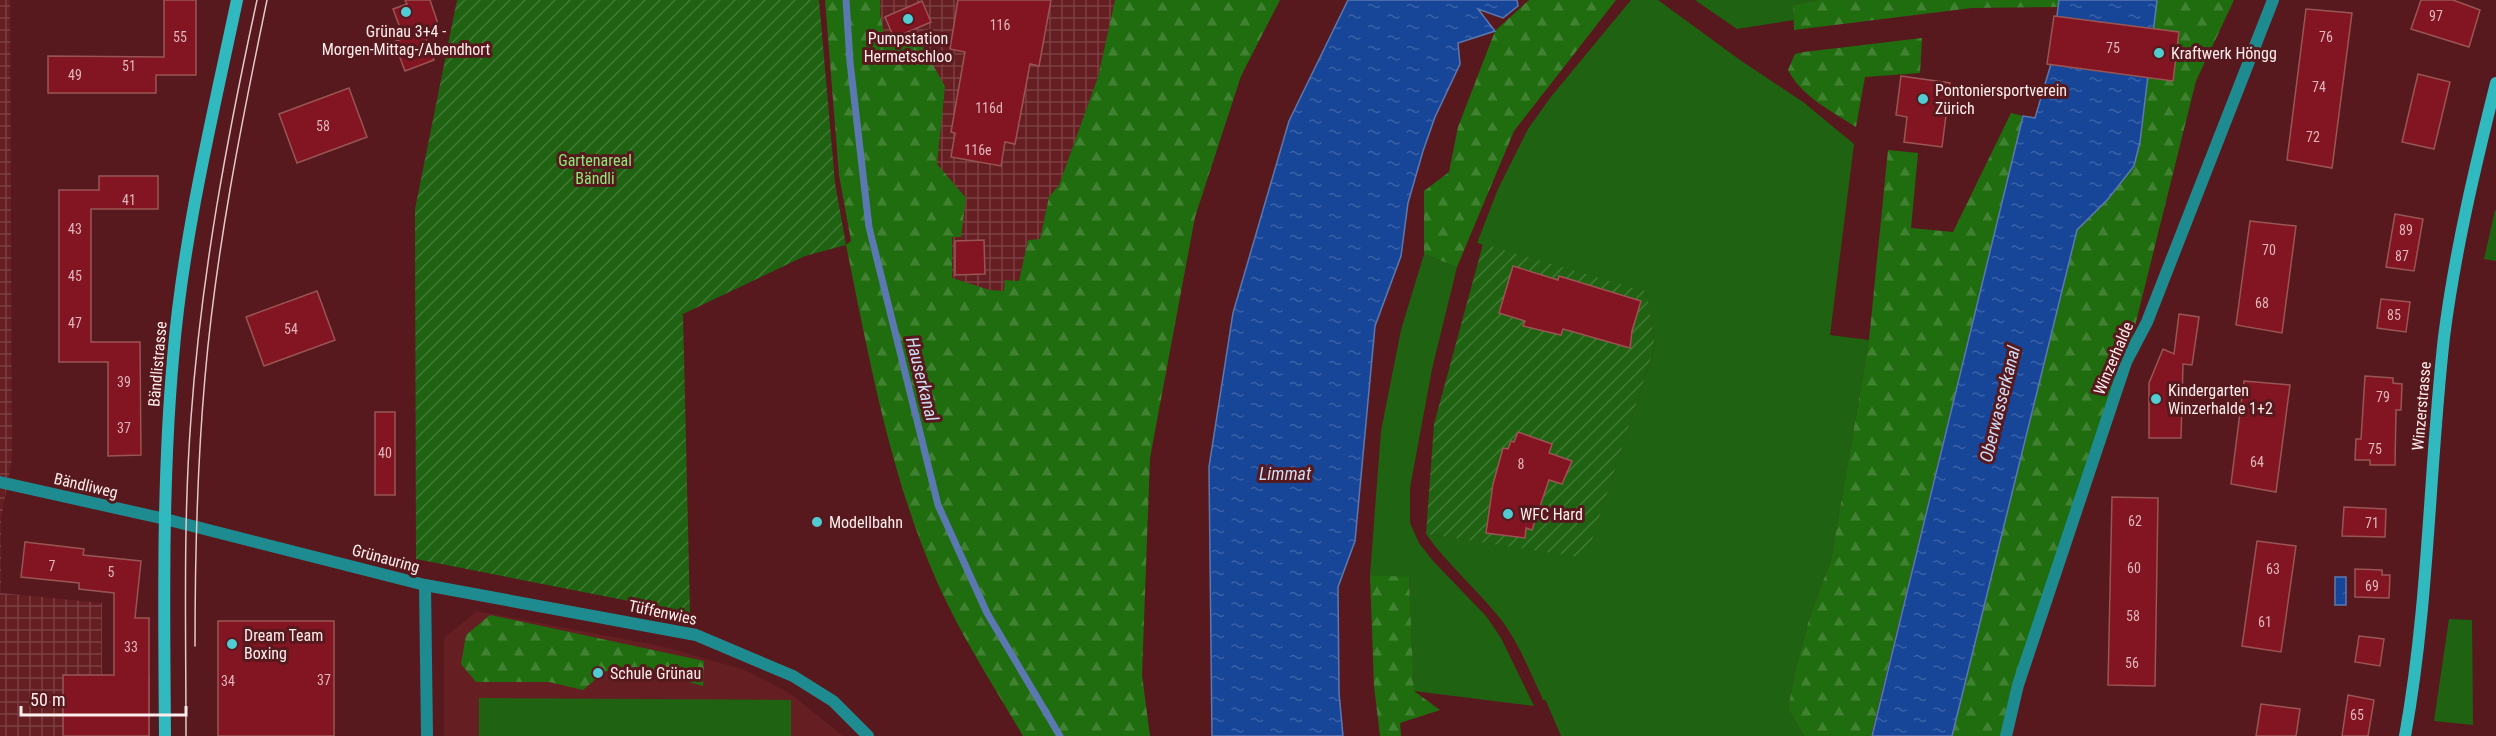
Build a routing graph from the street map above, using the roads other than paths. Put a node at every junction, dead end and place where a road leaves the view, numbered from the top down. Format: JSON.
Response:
{"nodes":[{"id":1,"x":237,"y":0,"type":"edge"},
{"id":2,"x":2273,"y":0,"type":"edge"},
{"id":3,"x":2496,"y":83,"type":"edge"},
{"id":4,"x":0,"y":482,"type":"edge"},
{"id":5,"x":165,"y":519,"type":"junction"},
{"id":6,"x":426,"y":585,"type":"junction"},
{"id":7,"x":165,"y":736,"type":"edge"},
{"id":8,"x":427,"y":736,"type":"edge"},
{"id":9,"x":868,"y":736,"type":"edge"},
{"id":10,"x":2006,"y":736,"type":"edge"},
{"id":11,"x":2406,"y":736,"type":"edge"}],
"edges":[{"from":1,"to":5,"type":"street","name":"Bändlistrasse"},
{"from":2,"to":10,"type":"street","name":"Winzerhalde"},
{"from":3,"to":11,"type":"street","name":"Winzerstrasse"},
{"from":4,"to":5,"type":"street","name":"Bändliweg"},
{"from":5,"to":6,"type":"street","name":"Grünauring"},
{"from":5,"to":7,"type":"street","name":"Bändlistrasse"},
{"from":6,"to":8,"type":"street","name":"Grünauring"},
{"from":6,"to":9,"type":"street","name":"Tüffenwies"}]}
